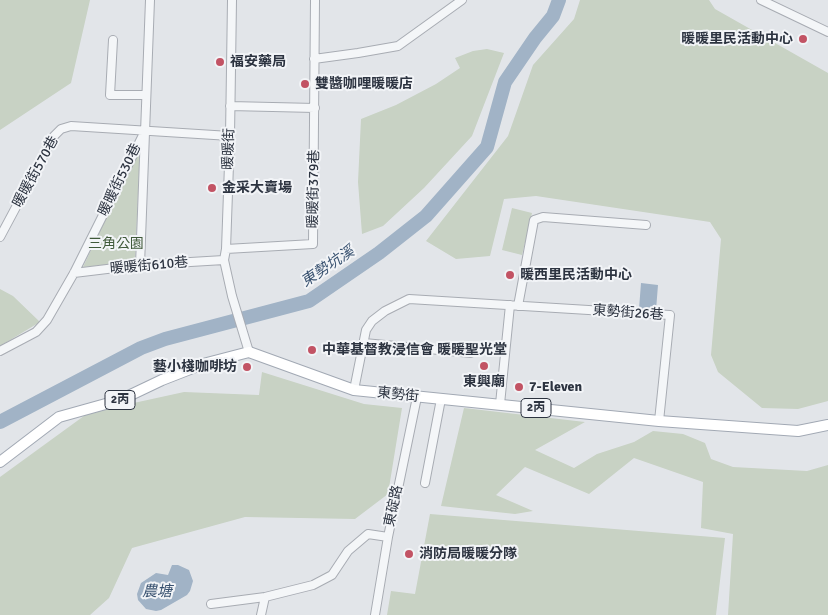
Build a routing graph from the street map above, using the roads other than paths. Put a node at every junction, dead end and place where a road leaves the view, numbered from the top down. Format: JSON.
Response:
{"nodes":[{"id":1,"x":150,"y":0,"type":"edge"},
{"id":2,"x":232,"y":0,"type":"edge"},
{"id":3,"x":315,"y":0,"type":"edge"},
{"id":4,"x":462,"y":0,"type":"edge"},
{"id":5,"x":761,"y":0,"type":"edge"},
{"id":6,"x":828,"y":22,"type":"edge"},
{"id":7,"x":826,"y":31,"type":"edge"},
{"id":8,"x":112,"y":40,"type":"dead end"},
{"id":9,"x":314,"y":59,"type":"junction"},
{"id":10,"x":146,"y":96,"type":"junction"},
{"id":11,"x":230,"y":106,"type":"junction"},
{"id":12,"x":315,"y":108,"type":"junction"},
{"id":13,"x":144,"y":131,"type":"junction"},
{"id":14,"x":230,"y":136,"type":"junction"},
{"id":15,"x":646,"y":224,"type":"dead end"},
{"id":16,"x":0,"y":237,"type":"edge"},
{"id":17,"x":226,"y":249,"type":"junction"},
{"id":18,"x":224,"y":260,"type":"junction"},
{"id":19,"x":140,"y":265,"type":"junction"},
{"id":20,"x":74,"y":273,"type":"junction"},
{"id":21,"x":514,"y":306,"type":"junction"},
{"id":22,"x":364,"y":342,"type":"junction"},
{"id":23,"x":248,"y":347,"type":"junction"},
{"id":24,"x":0,"y":351,"type":"edge"},
{"id":25,"x":471,"y":353,"type":"dead end"},
{"id":26,"x":354,"y":390,"type":"junction"},
{"id":27,"x":417,"y":397,"type":"junction"},
{"id":28,"x":441,"y":399,"type":"junction"},
{"id":29,"x":500,"y":404,"type":"junction"},
{"id":30,"x":659,"y":421,"type":"junction"},
{"id":31,"x":828,"y":425,"type":"edge"},
{"id":32,"x":0,"y":462,"type":"edge"},
{"id":33,"x":425,"y":482,"type":"dead end"},
{"id":34,"x":388,"y":537,"type":"junction"},
{"id":35,"x":265,"y":597,"type":"junction"},
{"id":36,"x":211,"y":604,"type":"dead end"},
{"id":37,"x":261,"y":615,"type":"edge"},
{"id":38,"x":374,"y":615,"type":"edge"}],
"edges":[{"from":1,"to":10,"type":"street","name":"暖暖街530巷"},
{"from":2,"to":11,"type":"street","name":"暖暖街"},
{"from":3,"to":9,"type":"street","name":"暖暖街379巷"},
{"from":4,"to":9,"type":"street"},
{"from":5,"to":7,"type":"street"},
{"from":6,"to":7,"type":"street"},
{"from":8,"to":10,"type":"street"},
{"from":9,"to":12,"type":"street","name":"暖暖街379巷"},
{"from":10,"to":13,"type":"street","name":"暖暖街530巷"},
{"from":11,"to":12,"type":"street"},
{"from":11,"to":14,"type":"street","name":"暖暖街"},
{"from":12,"to":17,"type":"street","name":"暖暖街379巷"},
{"from":13,"to":14,"type":"street","name":"暖暖街570巷"},
{"from":13,"to":16,"type":"street","name":"暖暖街570巷"},
{"from":13,"to":19,"type":"street"},
{"from":13,"to":20,"type":"street","name":"暖暖街530巷"},
{"from":14,"to":17,"type":"street","name":"暖暖街"},
{"from":15,"to":21,"type":"street"},
{"from":17,"to":18,"type":"street","name":"暖暖街"},
{"from":18,"to":19,"type":"street","name":"暖暖街610巷"},
{"from":18,"to":23,"type":"street","name":"暖暖街"},
{"from":19,"to":20,"type":"street","name":"暖暖街610巷"},
{"from":20,"to":24,"type":"street","name":"暖暖街530巷"},
{"from":21,"to":22,"type":"street","name":"東勢街26巷"},
{"from":21,"to":29,"type":"street"},
{"from":21,"to":30,"type":"street","name":"東勢街26巷"},
{"from":22,"to":25,"type":"street"},
{"from":22,"to":26,"type":"street","name":"東勢街26巷"},
{"from":23,"to":26,"type":"main road","name":"東勢街","number":"2丙"},
{"from":23,"to":32,"type":"main road","number":"2丙"},
{"from":26,"to":27,"type":"main road","name":"東勢街","number":"2丙"},
{"from":27,"to":28,"type":"main road","name":"東勢街","number":"2丙"},
{"from":27,"to":34,"type":"street","name":"東碇路"},
{"from":28,"to":29,"type":"main road","name":"東勢街","number":"2丙"},
{"from":28,"to":33,"type":"street"},
{"from":29,"to":30,"type":"main road","name":"東勢街","number":"2丙"},
{"from":30,"to":31,"type":"main road","name":"東勢街","number":"2丙"},
{"from":34,"to":35,"type":"street"},
{"from":34,"to":38,"type":"street","name":"東碇路"},
{"from":35,"to":36,"type":"street"},
{"from":35,"to":37,"type":"street"}]}
